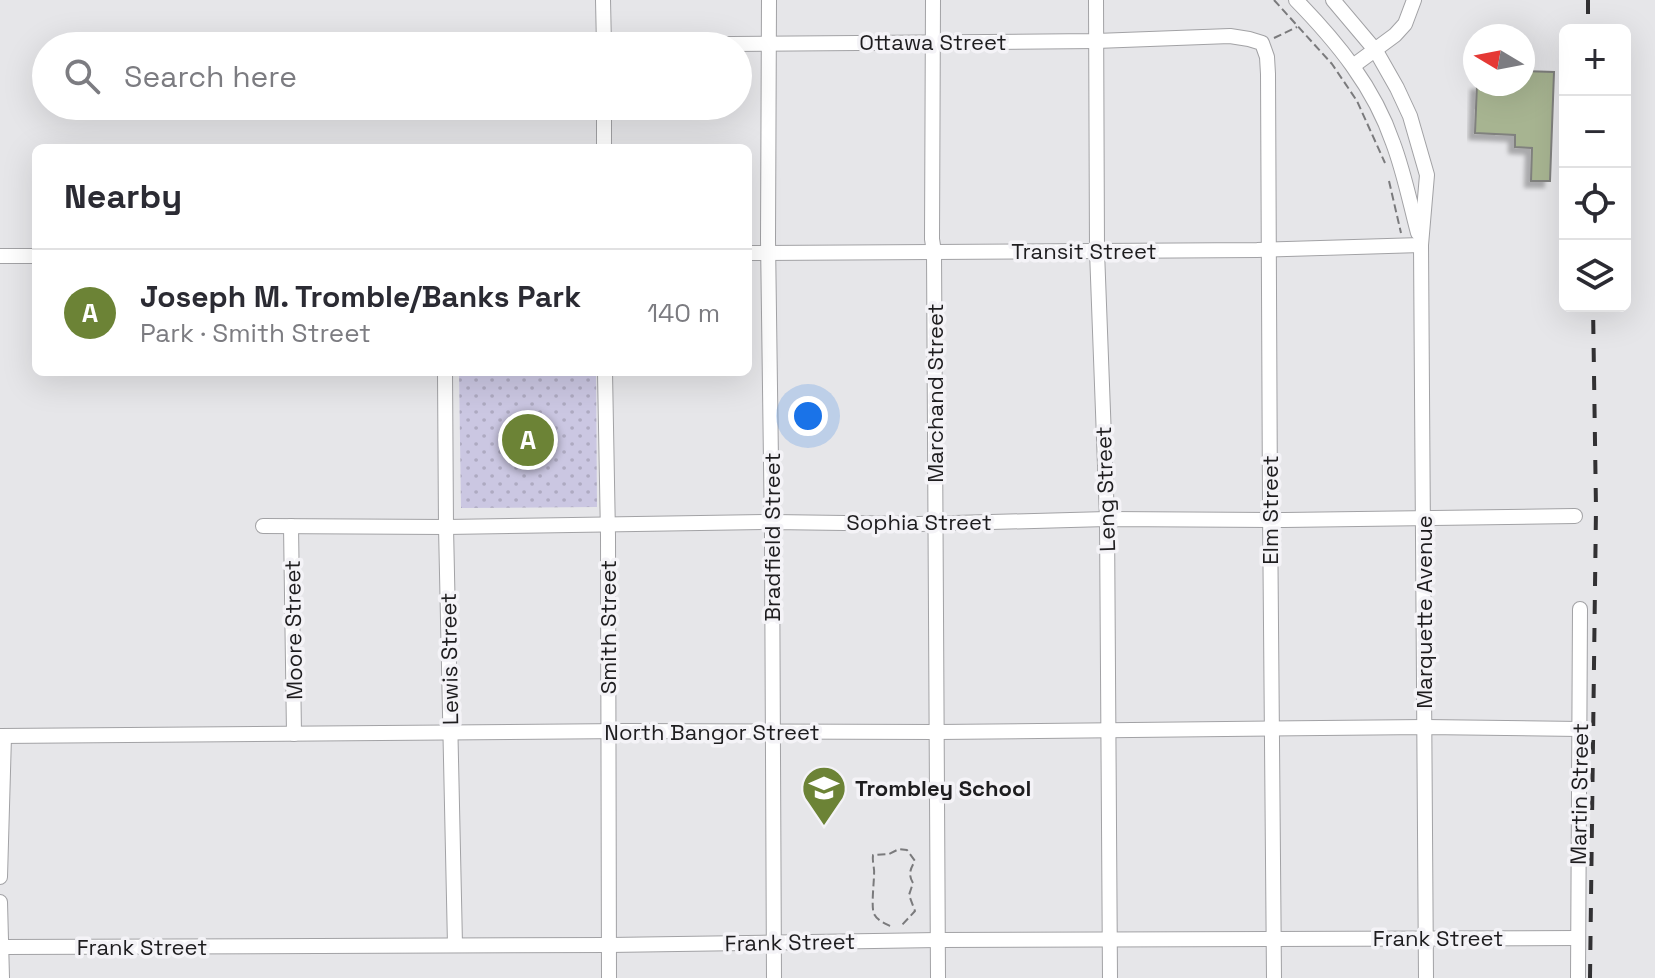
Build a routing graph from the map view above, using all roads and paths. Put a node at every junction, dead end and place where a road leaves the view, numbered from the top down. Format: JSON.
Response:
{"nodes":[{"id":1,"x":603,"y":0,"type":"edge"},
{"id":2,"x":769,"y":0,"type":"edge"},
{"id":3,"x":933,"y":0,"type":"edge"},
{"id":4,"x":1096,"y":0,"type":"edge"},
{"id":5,"x":1274,"y":0,"type":"edge"},
{"id":6,"x":1296,"y":0,"type":"edge"},
{"id":7,"x":1333,"y":0,"type":"edge"},
{"id":8,"x":1414,"y":0,"type":"edge"},
{"id":9,"x":1298,"y":26,"type":"junction"},
{"id":10,"x":604,"y":32,"type":"edge"},
{"id":11,"x":1096,"y":41,"type":"junction"},
{"id":12,"x":752,"y":42,"type":"edge"},
{"id":13,"x":770,"y":42,"type":"junction"},
{"id":14,"x":934,"y":42,"type":"junction"},
{"id":15,"x":1262,"y":43,"type":"junction"},
{"id":16,"x":1376,"y":51,"type":"junction"},
{"id":17,"x":1353,"y":66,"type":"junction"},
{"id":18,"x":604,"y":120,"type":"edge"},
{"id":19,"x":604,"y":144,"type":"edge"},
{"id":20,"x":1386,"y":166,"type":"dead end"},
{"id":21,"x":1389,"y":180,"type":"dead end"},
{"id":22,"x":1421,"y":245,"type":"junction"},
{"id":23,"x":1403,"y":246,"type":"junction"},
{"id":24,"x":1269,"y":249,"type":"junction"},
{"id":25,"x":1097,"y":251,"type":"junction"},
{"id":26,"x":934,"y":252,"type":"junction"},
{"id":27,"x":752,"y":253,"type":"edge"},
{"id":28,"x":769,"y":253,"type":"junction"},
{"id":29,"x":0,"y":256,"type":"edge"},
{"id":30,"x":32,"y":256,"type":"edge"},
{"id":31,"x":445,"y":376,"type":"edge"},
{"id":32,"x":605,"y":376,"type":"edge"},
{"id":33,"x":1575,"y":516,"type":"dead end"},
{"id":34,"x":1424,"y":517,"type":"junction"},
{"id":35,"x":1107,"y":519,"type":"junction"},
{"id":36,"x":1270,"y":520,"type":"junction"},
{"id":37,"x":772,"y":522,"type":"junction"},
{"id":38,"x":936,"y":523,"type":"junction"},
{"id":39,"x":607,"y":524,"type":"junction"},
{"id":40,"x":263,"y":526,"type":"dead end"},
{"id":41,"x":291,"y":526,"type":"junction"},
{"id":42,"x":446,"y":527,"type":"junction"},
{"id":43,"x":1580,"y":609,"type":"dead end"},
{"id":44,"x":1425,"y":727,"type":"junction"},
{"id":45,"x":1109,"y":729,"type":"junction"},
{"id":46,"x":1271,"y":729,"type":"junction"},
{"id":47,"x":1580,"y":729,"type":"junction"},
{"id":48,"x":608,"y":732,"type":"junction"},
{"id":49,"x":773,"y":732,"type":"junction"},
{"id":50,"x":938,"y":732,"type":"junction"},
{"id":51,"x":450,"y":733,"type":"junction"},
{"id":52,"x":294,"y":734,"type":"junction"},
{"id":53,"x":2,"y":736,"type":"edge"},
{"id":54,"x":0,"y":877,"type":"edge"},
{"id":55,"x":0,"y":902,"type":"edge"},
{"id":56,"x":891,"y":927,"type":"dead end"},
{"id":57,"x":900,"y":927,"type":"dead end"},
{"id":58,"x":1426,"y":937,"type":"junction"},
{"id":59,"x":1578,"y":938,"type":"junction"},
{"id":60,"x":1110,"y":939,"type":"junction"},
{"id":61,"x":1274,"y":939,"type":"junction"},
{"id":62,"x":938,"y":940,"type":"junction"},
{"id":63,"x":774,"y":942,"type":"junction"},
{"id":64,"x":455,"y":945,"type":"junction"},
{"id":65,"x":609,"y":945,"type":"junction"},
{"id":66,"x":2,"y":947,"type":"junction"},
{"id":67,"x":2,"y":978,"type":"edge"},
{"id":68,"x":609,"y":978,"type":"edge"},
{"id":69,"x":774,"y":978,"type":"edge"},
{"id":70,"x":938,"y":978,"type":"edge"},
{"id":71,"x":1110,"y":978,"type":"edge"},
{"id":72,"x":1274,"y":978,"type":"edge"},
{"id":73,"x":1426,"y":978,"type":"edge"},
{"id":74,"x":1578,"y":978,"type":"edge"}],
"edges":[{"from":1,"to":10,"type":"street"},
{"from":2,"to":13,"type":"street","name":"Bradfield Street"},
{"from":3,"to":14,"type":"street","name":"Marchand Street"},
{"from":4,"to":11,"type":"street","name":"Leng Street"},
{"from":5,"to":9,"type":"path"},
{"from":6,"to":17,"type":"street","name":"Marquette Avenue"},
{"from":7,"to":16,"type":"street","name":"Marquette Avenue"},
{"from":8,"to":16,"type":"street"},
{"from":9,"to":15,"type":"path"},
{"from":9,"to":20,"type":"path"},
{"from":11,"to":14,"type":"street","name":"Ottawa Street"},
{"from":11,"to":15,"type":"street","name":"Ottawa Street"},
{"from":11,"to":25,"type":"street","name":"Leng Street"},
{"from":12,"to":13,"type":"street","name":"Ottawa Street"},
{"from":13,"to":14,"type":"street","name":"Ottawa Street"},
{"from":13,"to":28,"type":"street","name":"Bradfield Street"},
{"from":14,"to":26,"type":"street","name":"Marchand Street"},
{"from":15,"to":24,"type":"street","name":"Elm Street"},
{"from":16,"to":17,"type":"street"},
{"from":16,"to":22,"type":"street","name":"Marquette Avenue"},
{"from":17,"to":22,"type":"street","name":"Marquette Avenue"},
{"from":18,"to":19,"type":"street"},
{"from":21,"to":23,"type":"path"},
{"from":22,"to":23,"type":"street","name":"Transit Street"},
{"from":22,"to":34,"type":"street","name":"Marquette Avenue"},
{"from":23,"to":24,"type":"street","name":"Transit Street"},
{"from":24,"to":25,"type":"street","name":"Transit Street"},
{"from":24,"to":36,"type":"street","name":"Elm Street"},
{"from":25,"to":26,"type":"street","name":"Transit Street"},
{"from":25,"to":35,"type":"street","name":"Leng Street"},
{"from":26,"to":28,"type":"street","name":"Transit Street"},
{"from":26,"to":38,"type":"street","name":"Marchand Street"},
{"from":27,"to":28,"type":"street","name":"Transit Street"},
{"from":28,"to":37,"type":"street","name":"Bradfield Street"},
{"from":29,"to":30,"type":"street"},
{"from":31,"to":42,"type":"street","name":"Lewis Street"},
{"from":32,"to":39,"type":"street","name":"Smith Street"},
{"from":33,"to":34,"type":"street","name":"Sophia Street"},
{"from":34,"to":36,"type":"street","name":"Sophia Street"},
{"from":34,"to":44,"type":"street","name":"Marquette Avenue"},
{"from":35,"to":36,"type":"street","name":"Sophia Street"},
{"from":35,"to":38,"type":"street","name":"Sophia Street"},
{"from":35,"to":45,"type":"street","name":"Leng Street"},
{"from":36,"to":46,"type":"street","name":"Elm Street"},
{"from":37,"to":38,"type":"street","name":"Sophia Street"},
{"from":37,"to":39,"type":"street","name":"Sophia Street"},
{"from":37,"to":49,"type":"street","name":"Bradfield Street"},
{"from":38,"to":50,"type":"street","name":"Marchand Street"},
{"from":39,"to":42,"type":"street","name":"Sophia Street"},
{"from":39,"to":48,"type":"street","name":"Smith Street"},
{"from":40,"to":41,"type":"street","name":"Sophia Street"},
{"from":41,"to":42,"type":"street","name":"Sophia Street"},
{"from":41,"to":52,"type":"street","name":"Moore Street"},
{"from":42,"to":51,"type":"street","name":"Lewis Street"},
{"from":43,"to":47,"type":"street","name":"Martin Street"},
{"from":44,"to":46,"type":"street","name":"North Bangor Street"},
{"from":44,"to":47,"type":"street","name":"North Bangor Street"},
{"from":44,"to":58,"type":"street","name":"Marquette Avenue"},
{"from":45,"to":46,"type":"street","name":"North Bangor Street"},
{"from":45,"to":50,"type":"street","name":"North Bangor Street"},
{"from":45,"to":60,"type":"street","name":"Leng Street"},
{"from":46,"to":61,"type":"street","name":"Elm Street"},
{"from":47,"to":59,"type":"street","name":"Martin Street"},
{"from":48,"to":49,"type":"street","name":"North Bangor Street"},
{"from":48,"to":51,"type":"street","name":"North Bangor Street"},
{"from":48,"to":65,"type":"street","name":"Smith Street"},
{"from":49,"to":50,"type":"street","name":"North Bangor Street"},
{"from":49,"to":63,"type":"street","name":"Bradfield Street"},
{"from":50,"to":62,"type":"street","name":"Marchand Street"},
{"from":51,"to":52,"type":"street","name":"North Bangor Street"},
{"from":51,"to":64,"type":"street","name":"Lewis Street"},
{"from":52,"to":53,"type":"street","name":"North Bangor Street"},
{"from":53,"to":54,"type":"street"},
{"from":55,"to":66,"type":"street"},
{"from":56,"to":57,"type":"path"},
{"from":58,"to":59,"type":"street","name":"Frank Street"},
{"from":58,"to":61,"type":"street","name":"Frank Street"},
{"from":58,"to":73,"type":"street","name":"Marquette Avenue"},
{"from":59,"to":74,"type":"street","name":"Martin Street"},
{"from":60,"to":61,"type":"street","name":"Frank Street"},
{"from":60,"to":62,"type":"street","name":"Frank Street"},
{"from":60,"to":71,"type":"street","name":"Leng Street"},
{"from":61,"to":72,"type":"street","name":"Elm Street"},
{"from":62,"to":63,"type":"street","name":"Frank Street"},
{"from":62,"to":70,"type":"street","name":"Marchand Street"},
{"from":63,"to":65,"type":"street","name":"Frank Street"},
{"from":63,"to":69,"type":"street","name":"Bradfield Street"},
{"from":64,"to":65,"type":"street","name":"Frank Street"},
{"from":64,"to":66,"type":"street","name":"Frank Street"},
{"from":65,"to":68,"type":"street","name":"Smith Street"},
{"from":66,"to":67,"type":"street"}]}
